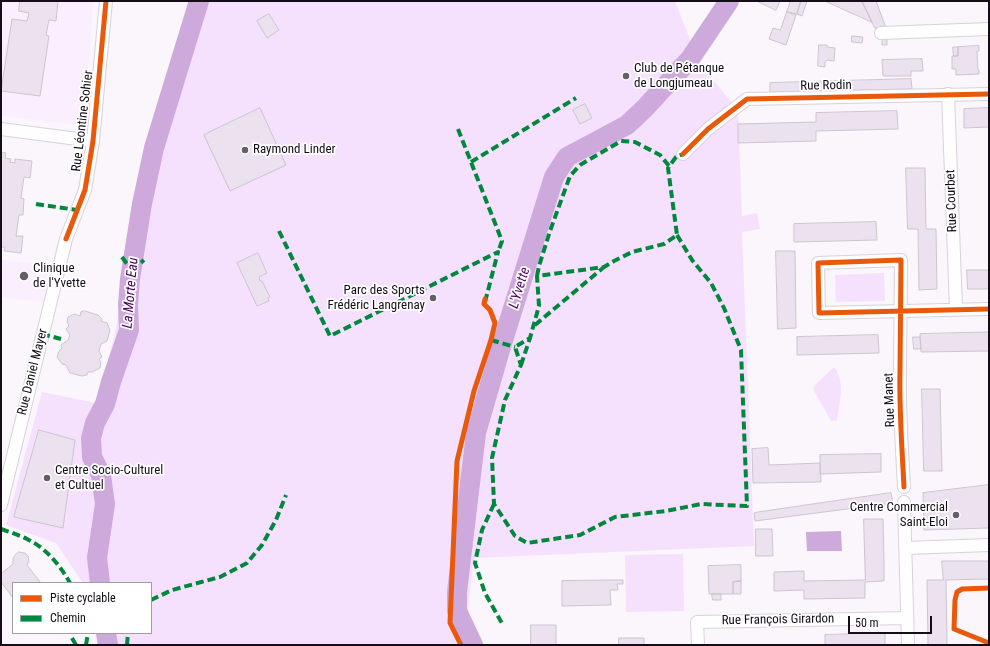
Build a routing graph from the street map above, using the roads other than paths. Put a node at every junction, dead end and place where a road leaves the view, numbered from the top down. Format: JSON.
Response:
{"nodes":[{"id":1,"x":106,"y":1,"type":"edge"},
{"id":2,"x":989,"y":29,"type":"edge"},
{"id":3,"x":881,"y":33,"type":"dead end"},
{"id":4,"x":948,"y":94,"type":"junction"},
{"id":5,"x":989,"y":94,"type":"edge"},
{"id":6,"x":1,"y":129,"type":"edge"},
{"id":7,"x":94,"y":141,"type":"junction"},
{"id":8,"x":683,"y":154,"type":"dead end"},
{"id":9,"x":66,"y":239,"type":"joint"},
{"id":10,"x":956,"y":309,"type":"junction"},
{"id":11,"x":989,"y":309,"type":"edge"},
{"id":12,"x":901,"y":312,"type":"junction"},
{"id":13,"x":904,"y":487,"type":"dead end"},
{"id":14,"x":904,"y":502,"type":"dead end"},
{"id":15,"x":1,"y":505,"type":"edge"},
{"id":16,"x":989,"y":545,"type":"edge"},
{"id":17,"x":906,"y":548,"type":"junction"},
{"id":18,"x":907,"y":618,"type":"junction"},
{"id":19,"x":698,"y":645,"type":"edge"},
{"id":20,"x":908,"y":645,"type":"edge"}],
"edges":[{"from":1,"to":7,"type":"street","name":"Rue Léontine Sohier"},
{"from":2,"to":3,"type":"street"},
{"from":4,"to":5,"type":"street","name":"Rue Rodin"},
{"from":4,"to":8,"type":"street","name":"Rue Rodin"},
{"from":4,"to":10,"type":"street","name":"Rue Courbet"},
{"from":6,"to":7,"type":"street"},
{"from":7,"to":9,"type":"street","name":"Rue Léontine Sohier"},
{"from":9,"to":15,"type":"street","name":"Rue Daniel Mayer"},
{"from":10,"to":11,"type":"street"},
{"from":10,"to":12,"type":"street"},
{"from":12,"to":12,"type":"street"},
{"from":12,"to":13,"type":"street","name":"Rue Manet"},
{"from":14,"to":17,"type":"street"},
{"from":16,"to":17,"type":"street"},
{"from":17,"to":18,"type":"street"},
{"from":18,"to":19,"type":"street","name":"Rue François Girardon"},
{"from":18,"to":20,"type":"street"}]}
